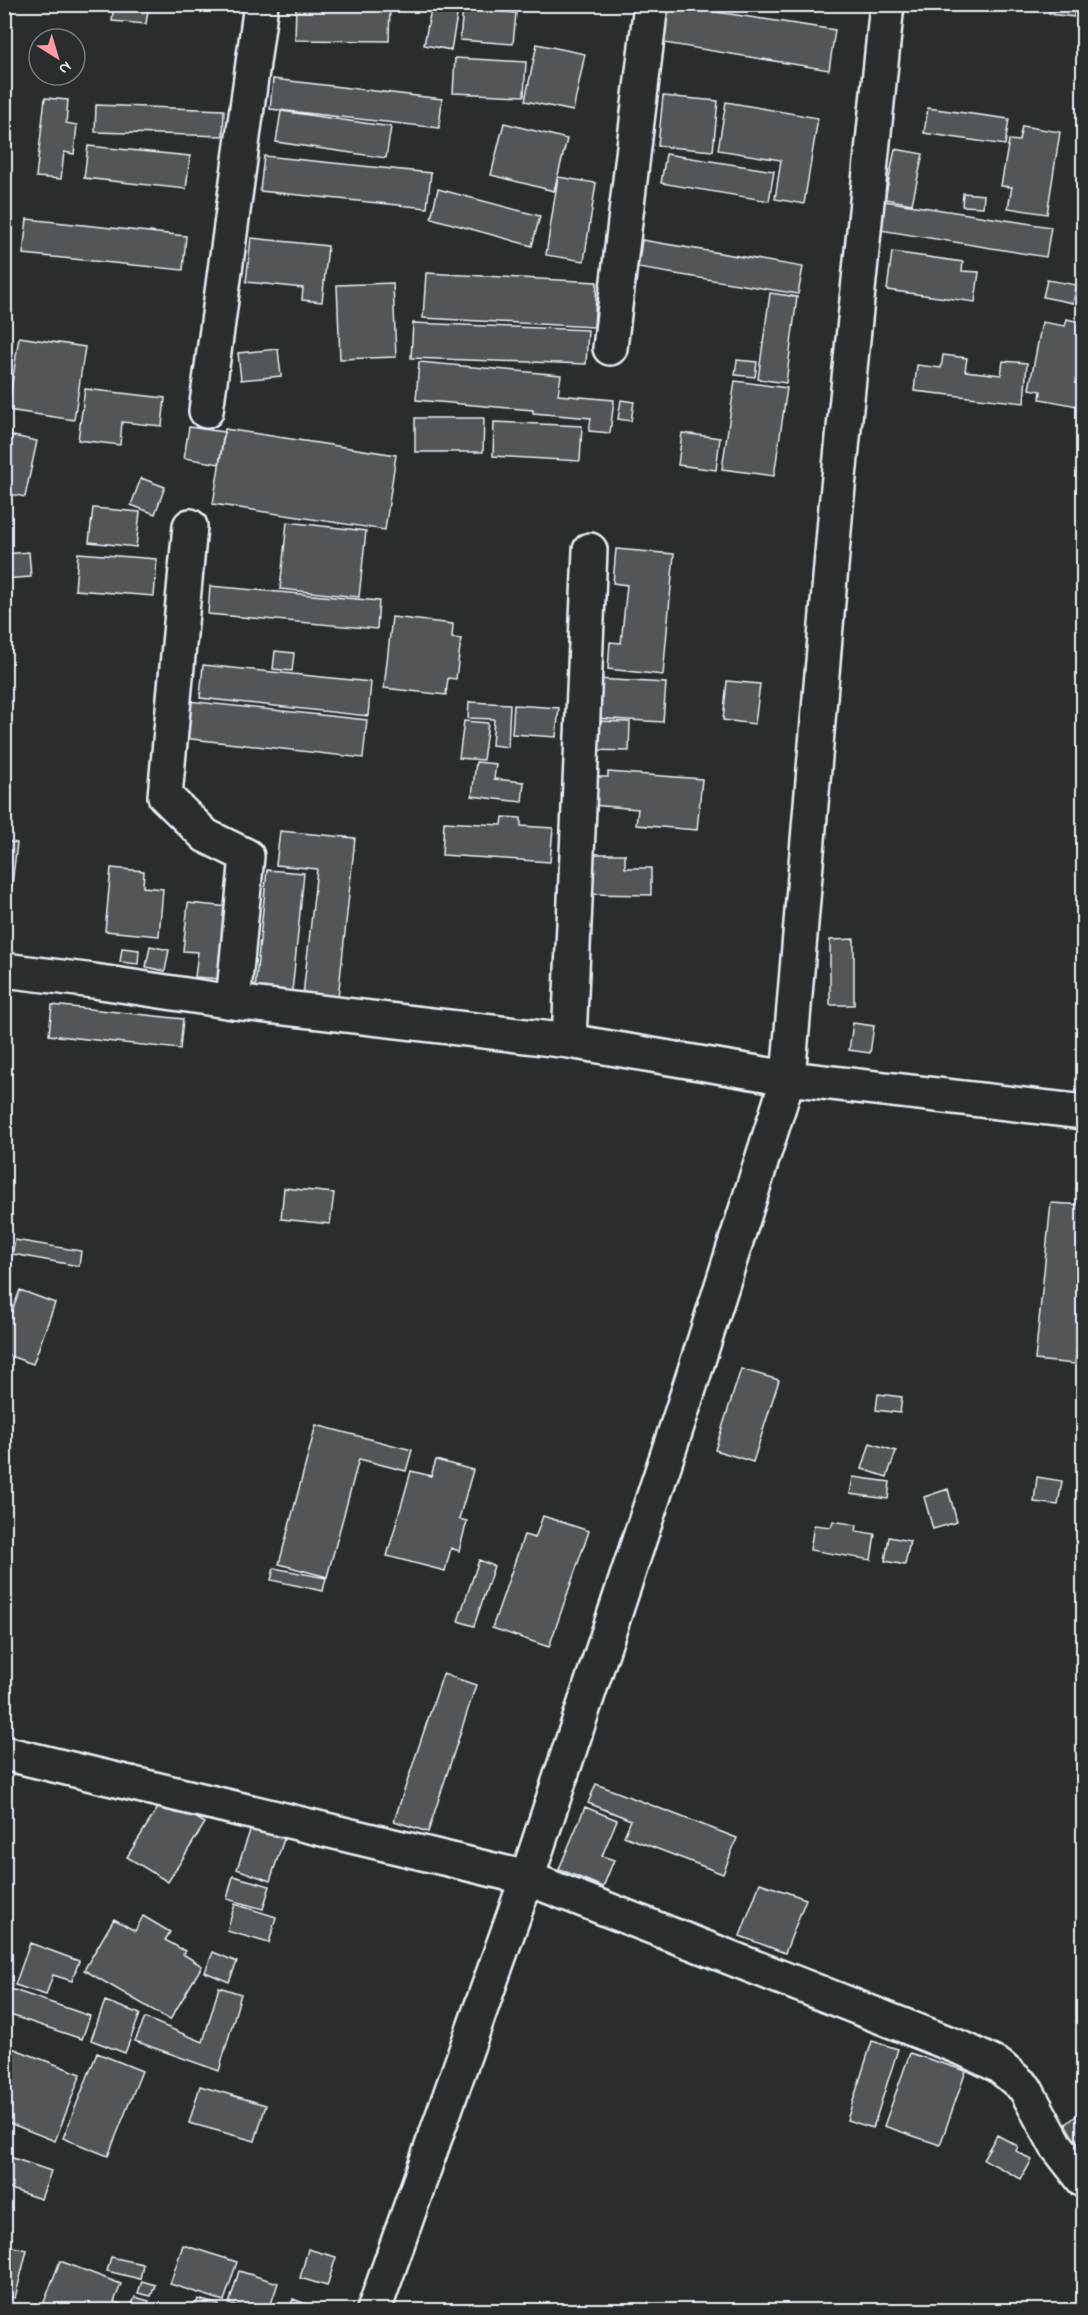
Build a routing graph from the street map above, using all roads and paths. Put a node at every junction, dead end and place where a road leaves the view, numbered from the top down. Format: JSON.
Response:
{"nodes":[{"id":1,"x":261,"y":4,"type":"edge"},
{"id":2,"x":651,"y":4,"type":"edge"},
{"id":3,"x":887,"y":4,"type":"edge"},
{"id":4,"x":609,"y":348,"type":"dead end"},
{"id":5,"x":206,"y":411,"type":"dead end"},
{"id":6,"x":190,"y":526,"type":"dead end"},
{"id":7,"x":590,"y":550,"type":"dead end"},
{"id":8,"x":4,"y":970,"type":"edge"},
{"id":9,"x":233,"y":1002,"type":"junction"},
{"id":10,"x":569,"y":1041,"type":"junction"},
{"id":11,"x":788,"y":1078,"type":"junction"},
{"id":12,"x":1083,"y":1112,"type":"edge"},
{"id":13,"x":4,"y":1753,"type":"edge"},
{"id":14,"x":527,"y":1878,"type":"junction"},
{"id":15,"x":1083,"y":2181,"type":"edge"},
{"id":16,"x":374,"y":2310,"type":"edge"}],
"edges":[{"from":1,"to":5,"type":"street"},
{"from":2,"to":4,"type":"street"},
{"from":3,"to":11,"type":"street"},
{"from":6,"to":9,"type":"street"},
{"from":7,"to":10,"type":"street"},
{"from":8,"to":9,"type":"street"},
{"from":9,"to":10,"type":"street"},
{"from":10,"to":11,"type":"street"},
{"from":11,"to":12,"type":"street"},
{"from":11,"to":14,"type":"street"},
{"from":13,"to":14,"type":"street"},
{"from":14,"to":15,"type":"street"},
{"from":14,"to":16,"type":"street"}]}
